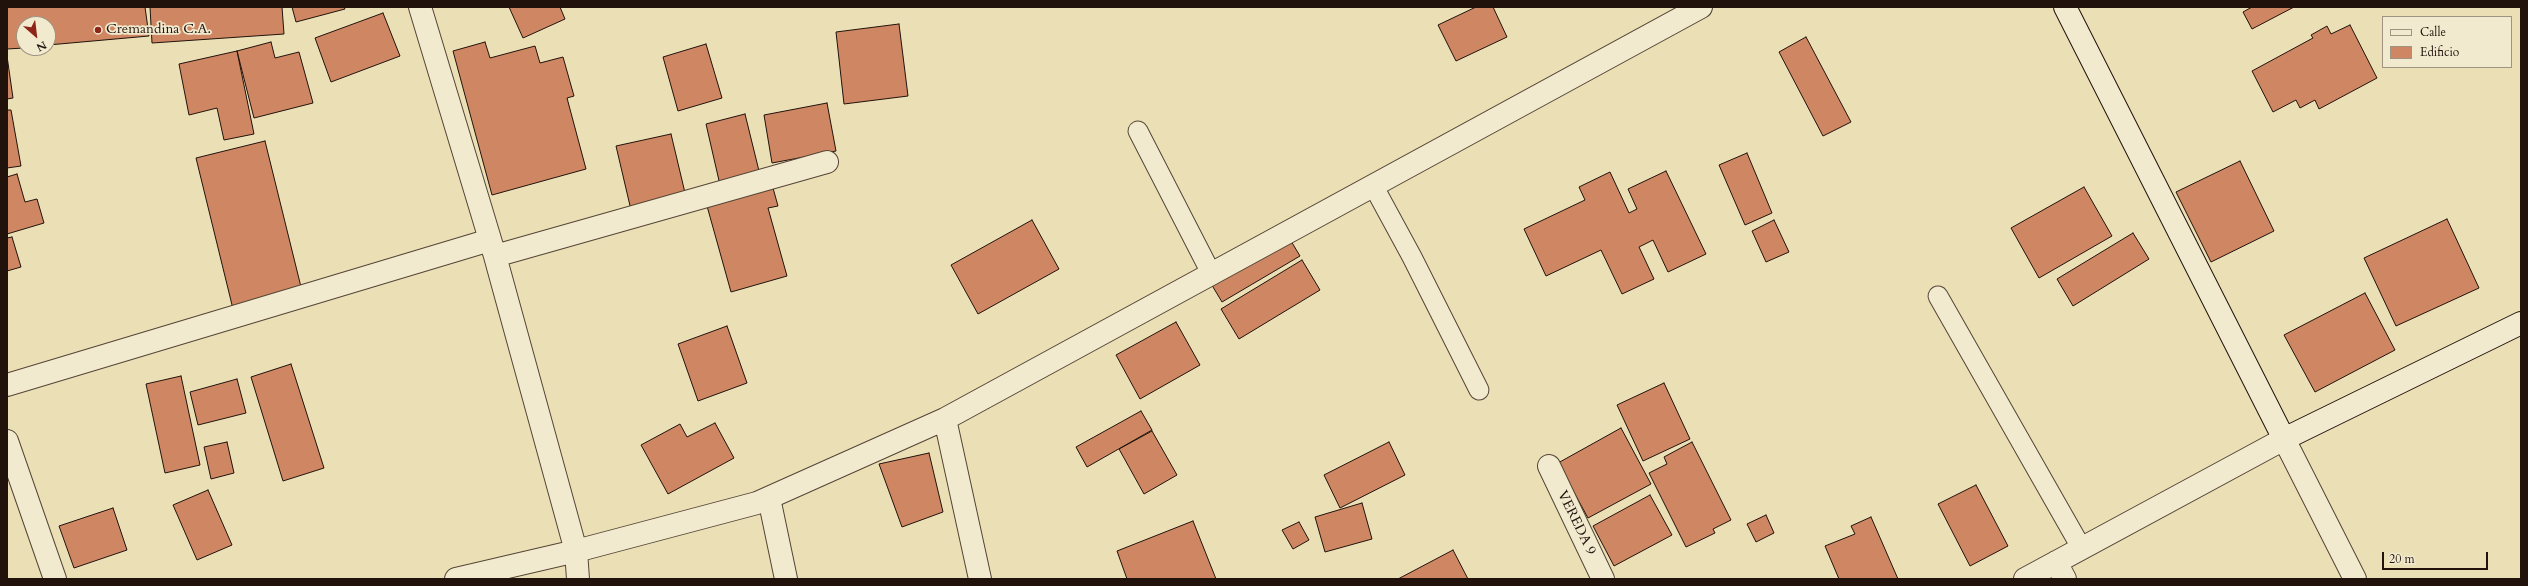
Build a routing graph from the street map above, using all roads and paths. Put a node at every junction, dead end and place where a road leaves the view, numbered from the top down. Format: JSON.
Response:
{"nodes":[{"id":1,"x":420,"y":7,"type":"edge"},
{"id":2,"x":1701,"y":7,"type":"edge"},
{"id":3,"x":2065,"y":7,"type":"edge"},
{"id":4,"x":1138,"y":130,"type":"dead end"},
{"id":5,"x":827,"y":162,"type":"dead end"},
{"id":6,"x":1374,"y":187,"type":"junction"},
{"id":7,"x":493,"y":248,"type":"junction"},
{"id":8,"x":1212,"y":275,"type":"junction"},
{"id":9,"x":1938,"y":296,"type":"dead end"},
{"id":10,"x":2519,"y":330,"type":"edge"},
{"id":11,"x":7,"y":385,"type":"edge"},
{"id":12,"x":1479,"y":390,"type":"dead end"},
{"id":13,"x":945,"y":419,"type":"junction"},
{"id":14,"x":2284,"y":439,"type":"junction"},
{"id":15,"x":7,"y":441,"type":"edge"},
{"id":16,"x":1549,"y":466,"type":"dead end"},
{"id":17,"x":768,"y":498,"type":"junction"},
{"id":18,"x":2082,"y":549,"type":"junction"},
{"id":19,"x":576,"y":551,"type":"junction"},
{"id":20,"x":2061,"y":571,"type":"edge"},
{"id":21,"x":55,"y":579,"type":"edge"},
{"id":22,"x":456,"y":579,"type":"edge"},
{"id":23,"x":578,"y":579,"type":"edge"},
{"id":24,"x":786,"y":579,"type":"edge"},
{"id":25,"x":980,"y":579,"type":"edge"},
{"id":26,"x":1603,"y":579,"type":"edge"},
{"id":27,"x":2025,"y":579,"type":"edge"},
{"id":28,"x":2355,"y":579,"type":"edge"}],
"edges":[{"from":1,"to":7,"type":"street"},
{"from":2,"to":6,"type":"street"},
{"from":3,"to":14,"type":"street"},
{"from":4,"to":8,"type":"lane"},
{"from":5,"to":7,"type":"street"},
{"from":6,"to":8,"type":"street"},
{"from":6,"to":12,"type":"lane"},
{"from":7,"to":11,"type":"street"},
{"from":7,"to":19,"type":"street"},
{"from":8,"to":13,"type":"street"},
{"from":9,"to":18,"type":"lane"},
{"from":10,"to":14,"type":"street"},
{"from":13,"to":17,"type":"street"},
{"from":13,"to":25,"type":"street"},
{"from":14,"to":18,"type":"street"},
{"from":14,"to":28,"type":"street"},
{"from":15,"to":21,"type":"street"},
{"from":16,"to":26,"type":"street","name":"VEREDA 9"},
{"from":17,"to":19,"type":"street"},
{"from":17,"to":24,"type":"street"},
{"from":18,"to":20,"type":"street"},
{"from":19,"to":22,"type":"street"},
{"from":19,"to":23,"type":"street"},
{"from":20,"to":27,"type":"street"}]}
